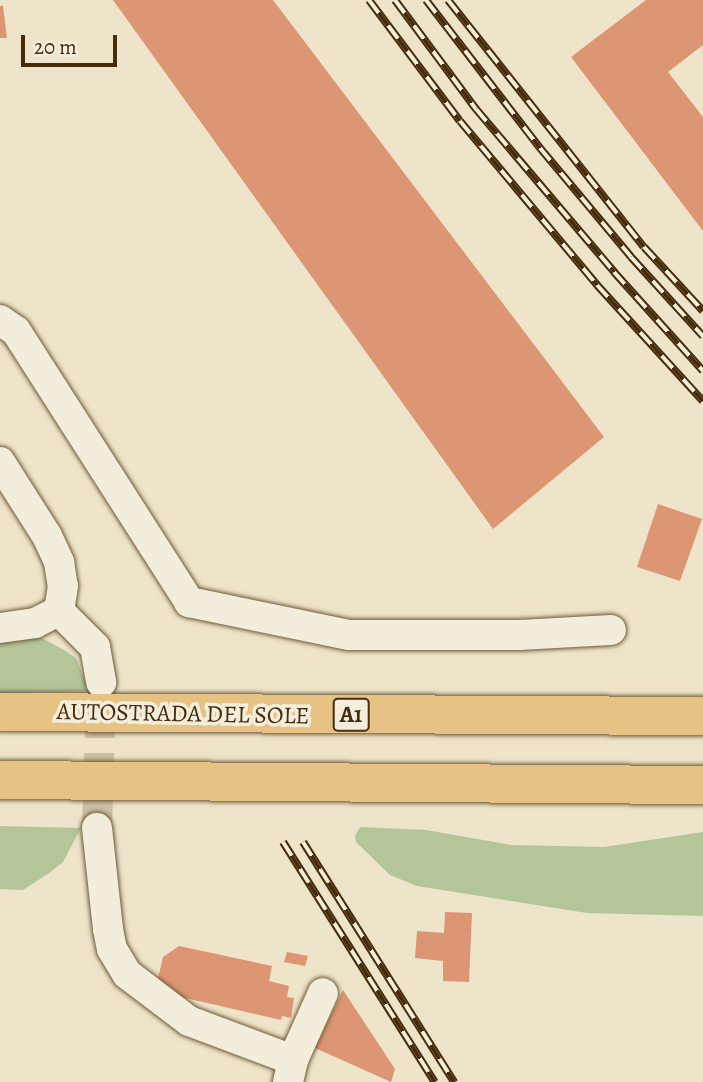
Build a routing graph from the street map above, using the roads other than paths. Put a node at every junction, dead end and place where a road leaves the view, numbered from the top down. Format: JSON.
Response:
{"nodes":[{"id":1,"x":0,"y":320,"type":"edge"},
{"id":2,"x":0,"y":462,"type":"edge"},
{"id":3,"x":59,"y":611,"type":"junction"},
{"id":4,"x":0,"y":628,"type":"edge"},
{"id":5,"x":611,"y":630,"type":"dead end"},
{"id":6,"x":101,"y":682,"type":"tunnel mouth"},
{"id":7,"x":0,"y":712,"type":"edge"},
{"id":8,"x":703,"y":716,"type":"edge"},
{"id":9,"x":0,"y":780,"type":"edge"},
{"id":10,"x":703,"y":785,"type":"edge"},
{"id":11,"x":97,"y":828,"type":"tunnel mouth"},
{"id":12,"x":323,"y":993,"type":"dead end"},
{"id":13,"x":290,"y":1071,"type":"edge"}],
"edges":[{"from":1,"to":5,"type":"street"},
{"from":2,"to":3,"type":"street"},
{"from":3,"to":4,"type":"street"},
{"from":3,"to":6,"type":"street"},
{"from":7,"to":8,"type":"highway","name":"AUTOSTRADA DEL SOLE","number":"A1"},
{"from":9,"to":10,"type":"highway"},
{"from":11,"to":13,"type":"street"},
{"from":12,"to":13,"type":"street"}]}
